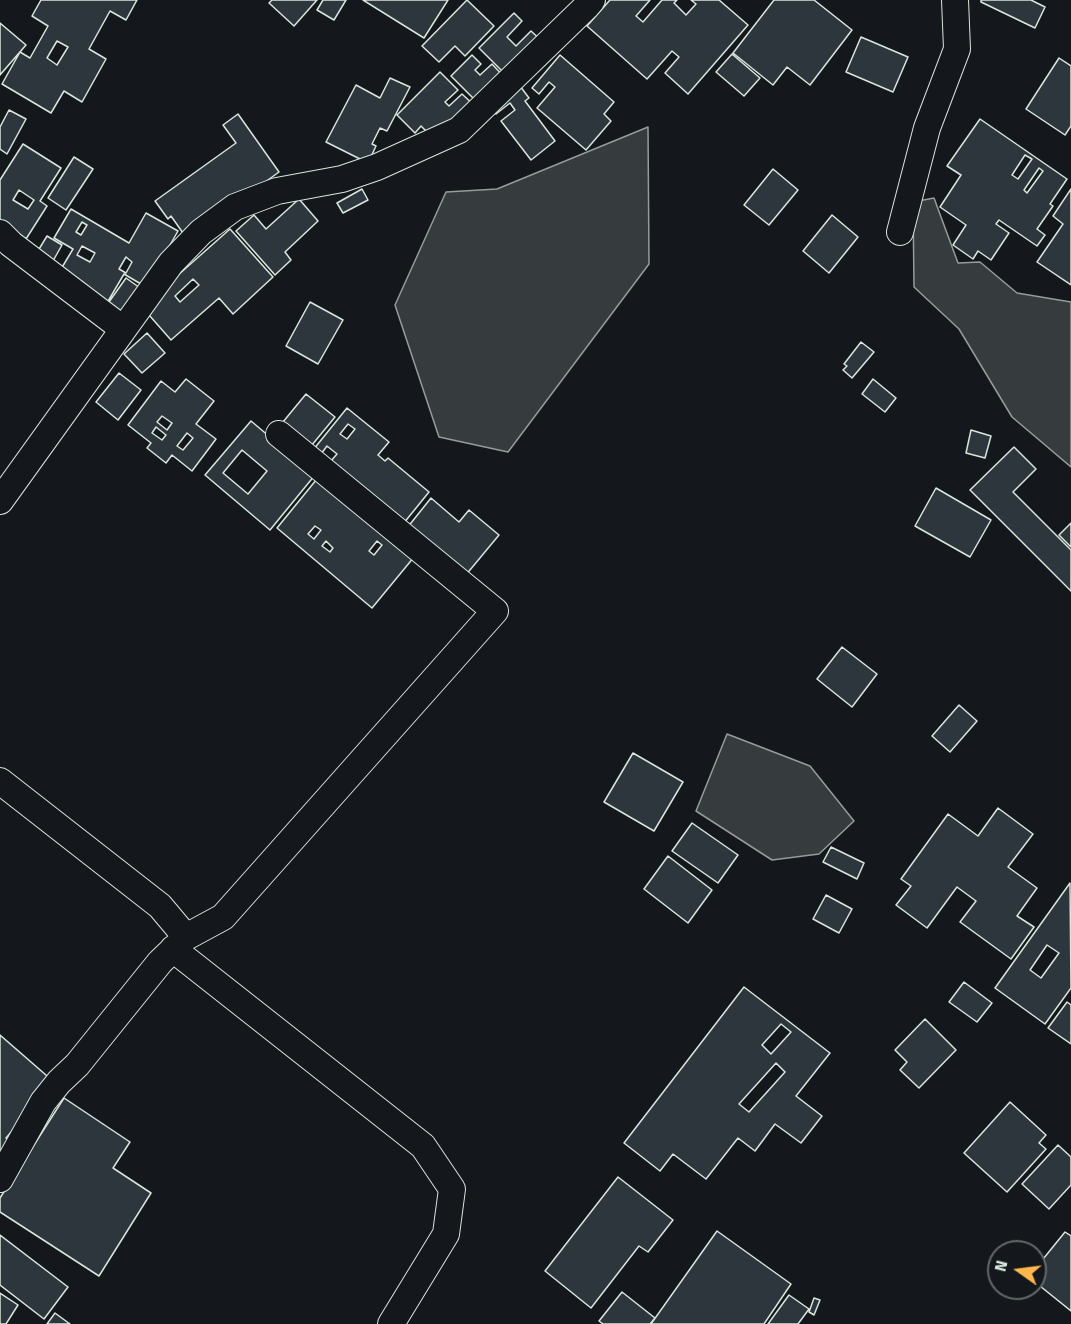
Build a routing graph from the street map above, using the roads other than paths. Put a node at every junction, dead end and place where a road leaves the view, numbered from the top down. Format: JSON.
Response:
{"nodes":[{"id":1,"x":592,"y":0,"type":"edge"},
{"id":2,"x":955,"y":0,"type":"edge"},
{"id":3,"x":900,"y":232,"type":"dead end"},
{"id":4,"x":0,"y":233,"type":"edge"},
{"id":5,"x":123,"y":328,"type":"junction"},
{"id":6,"x":279,"y":434,"type":"dead end"},
{"id":7,"x":0,"y":501,"type":"edge"},
{"id":8,"x":0,"y":781,"type":"edge"},
{"id":9,"x":179,"y":943,"type":"junction"},
{"id":10,"x":0,"y":1179,"type":"edge"},
{"id":11,"x":391,"y":1324,"type":"edge"}],
"edges":[{"from":1,"to":5,"type":"street"},
{"from":2,"to":3,"type":"street"},
{"from":4,"to":5,"type":"street"},
{"from":5,"to":7,"type":"street"},
{"from":6,"to":9,"type":"street"},
{"from":8,"to":9,"type":"street"},
{"from":9,"to":10,"type":"street"},
{"from":9,"to":11,"type":"street"}]}
